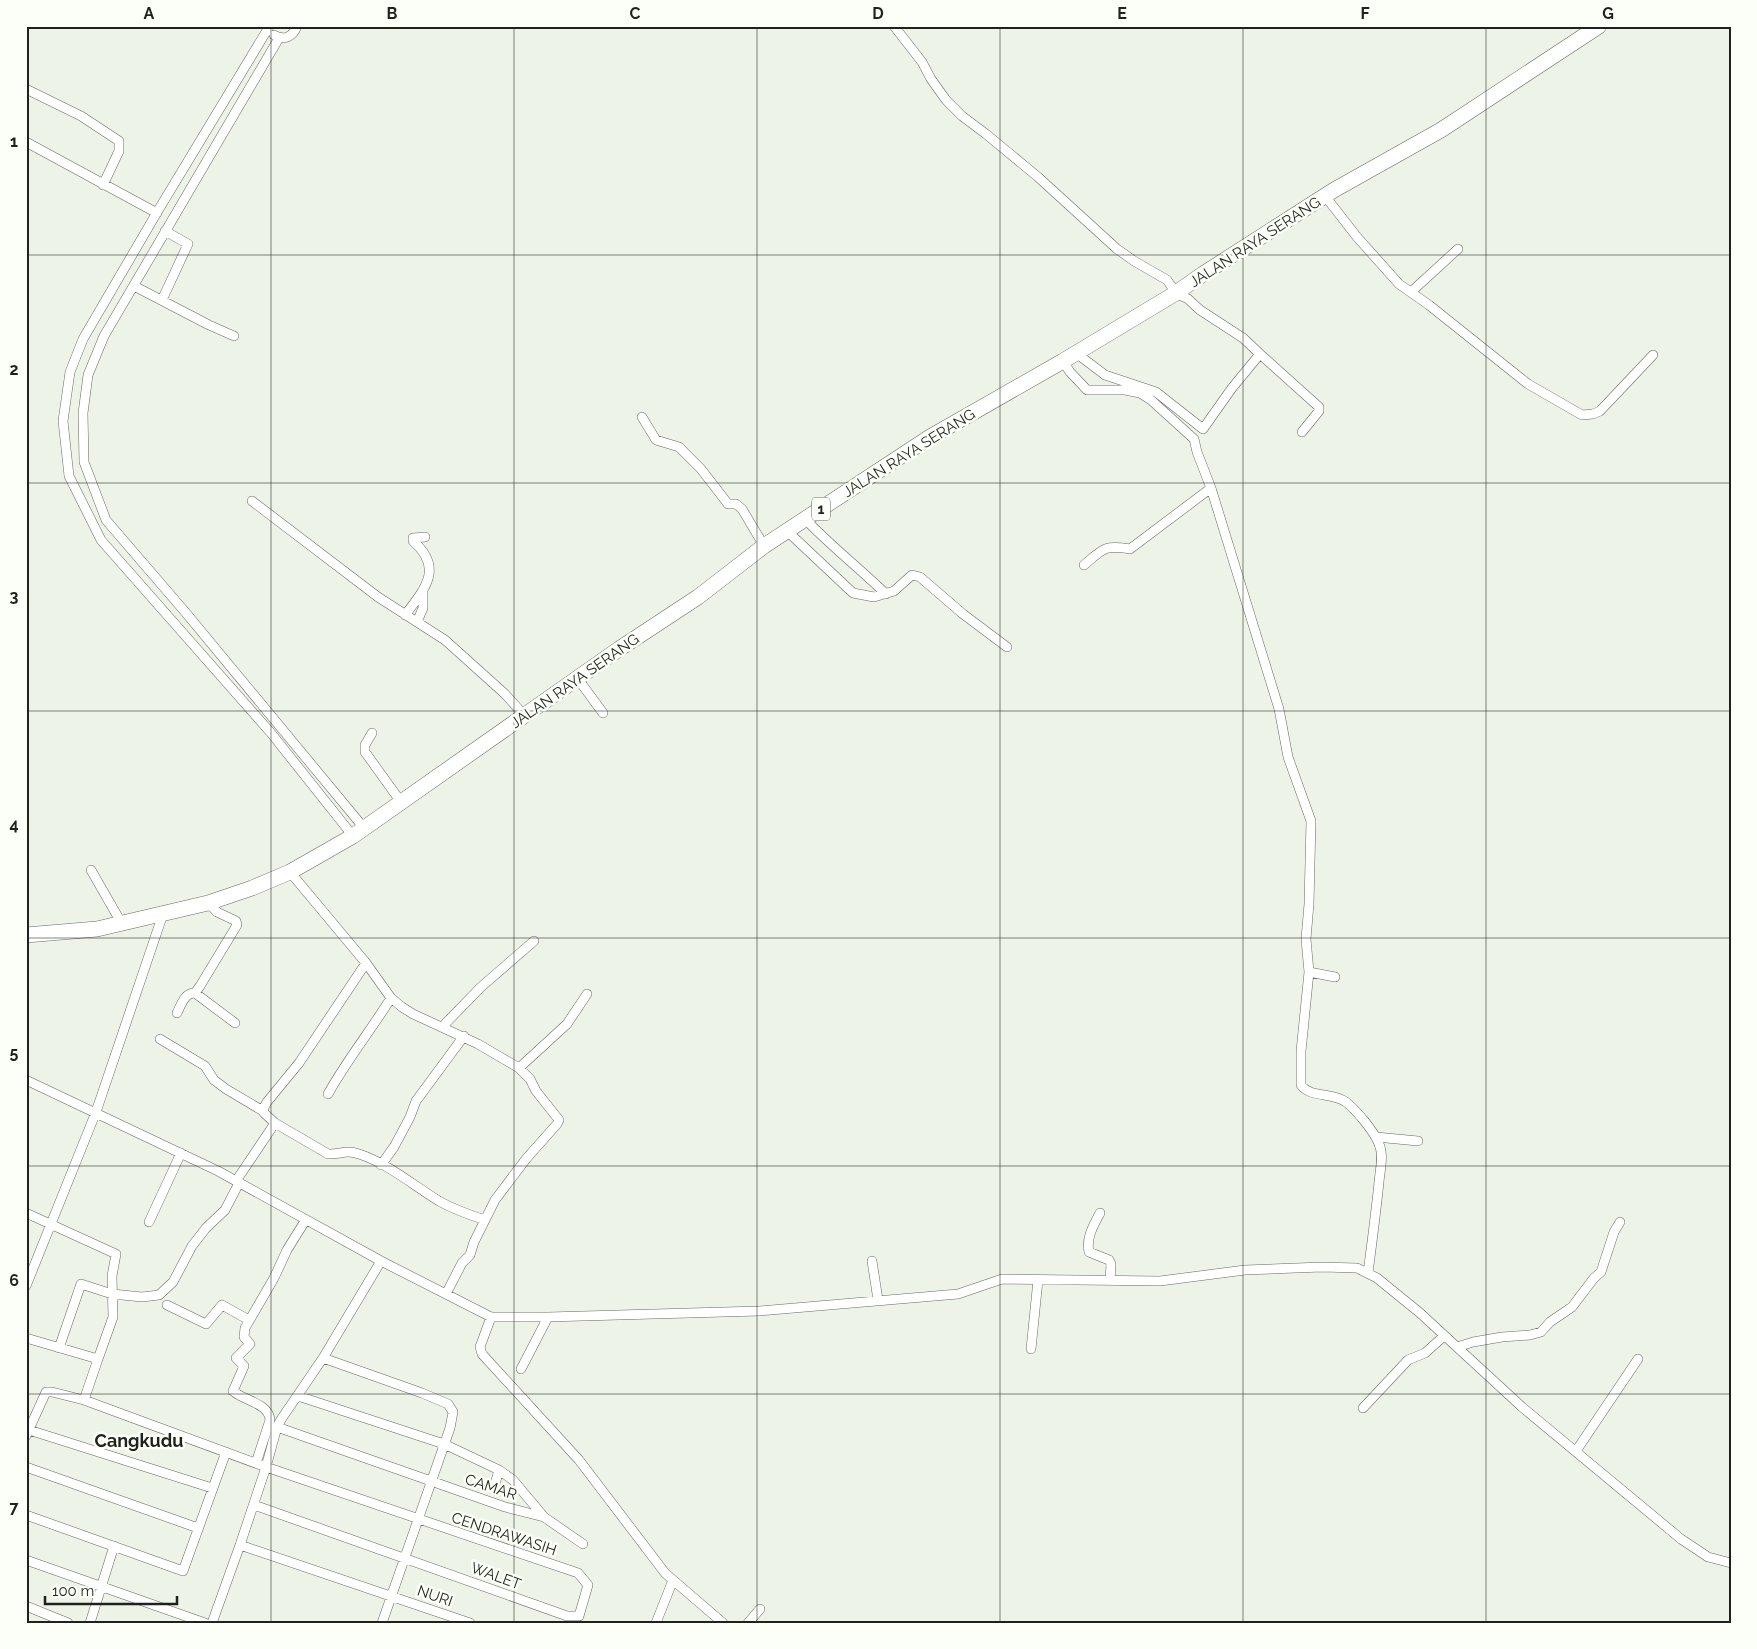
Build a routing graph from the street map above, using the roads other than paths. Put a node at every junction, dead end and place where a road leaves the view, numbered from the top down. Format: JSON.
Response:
{"nodes":[{"id":1,"x":297,"y":26,"type":"edge"},
{"id":2,"x":894,"y":26,"type":"edge"},
{"id":3,"x":1599,"y":26,"type":"edge"},
{"id":4,"x":269,"y":27,"type":"edge"},
{"id":5,"x":279,"y":38,"type":"junction"},
{"id":6,"x":26,"y":89,"type":"edge"},
{"id":7,"x":26,"y":142,"type":"edge"},
{"id":8,"x":103,"y":185,"type":"junction"},
{"id":9,"x":1325,"y":196,"type":"junction"},
{"id":10,"x":158,"y":211,"type":"junction"},
{"id":11,"x":172,"y":217,"type":"junction"},
{"id":12,"x":165,"y":231,"type":"junction"},
{"id":13,"x":1458,"y":249,"type":"dead end"},
{"id":14,"x":134,"y":286,"type":"junction"},
{"id":15,"x":1410,"y":292,"type":"junction"},
{"id":16,"x":1176,"y":293,"type":"junction"},
{"id":17,"x":162,"y":300,"type":"junction"},
{"id":18,"x":234,"y":336,"type":"dead end"},
{"id":19,"x":1076,"y":352,"type":"junction"},
{"id":20,"x":1260,"y":354,"type":"junction"},
{"id":21,"x":1653,"y":354,"type":"dead end"},
{"id":22,"x":1063,"y":361,"type":"junction"},
{"id":23,"x":642,"y":417,"type":"dead end"},
{"id":24,"x":1302,"y":432,"type":"dead end"},
{"id":25,"x":1212,"y":488,"type":"junction"},
{"id":26,"x":252,"y":501,"type":"dead end"},
{"id":27,"x":805,"y":519,"type":"junction"},
{"id":28,"x":787,"y":531,"type":"junction"},
{"id":29,"x":425,"y":537,"type":"dead end"},
{"id":30,"x":764,"y":546,"type":"junction"},
{"id":31,"x":139,"y":559,"type":"junction"},
{"id":32,"x":1084,"y":565,"type":"dead end"},
{"id":33,"x":126,"y":568,"type":"junction"},
{"id":34,"x":423,"y":592,"type":"junction"},
{"id":35,"x":886,"y":594,"type":"junction"},
{"id":36,"x":405,"y":615,"type":"junction"},
{"id":37,"x":416,"y":622,"type":"junction"},
{"id":38,"x":1007,"y":647,"type":"dead end"},
{"id":39,"x":578,"y":679,"type":"junction"},
{"id":40,"x":603,"y":713,"type":"dead end"},
{"id":41,"x":526,"y":716,"type":"junction"},
{"id":42,"x":372,"y":733,"type":"dead end"},
{"id":43,"x":401,"y":802,"type":"junction"},
{"id":44,"x":358,"y":832,"type":"junction"},
{"id":45,"x":91,"y":870,"type":"dead end"},
{"id":46,"x":290,"y":872,"type":"junction"},
{"id":47,"x":208,"y":903,"type":"junction"},
{"id":48,"x":163,"y":914,"type":"junction"},
{"id":49,"x":122,"y":924,"type":"junction"},
{"id":50,"x":26,"y":935,"type":"edge"},
{"id":51,"x":534,"y":941,"type":"dead end"},
{"id":52,"x":366,"y":963,"type":"junction"},
{"id":53,"x":1309,"y":972,"type":"junction"},
{"id":54,"x":1335,"y":977,"type":"dead end"},
{"id":55,"x":195,"y":992,"type":"junction"},
{"id":56,"x":587,"y":994,"type":"dead end"},
{"id":57,"x":391,"y":998,"type":"junction"},
{"id":58,"x":177,"y":1013,"type":"dead end"},
{"id":59,"x":235,"y":1023,"type":"dead end"},
{"id":60,"x":443,"y":1026,"type":"junction"},
{"id":61,"x":464,"y":1036,"type":"junction"},
{"id":62,"x":160,"y":1039,"type":"dead end"},
{"id":63,"x":519,"y":1068,"type":"junction"},
{"id":64,"x":26,"y":1080,"type":"edge"},
{"id":65,"x":328,"y":1094,"type":"dead end"},
{"id":66,"x":263,"y":1111,"type":"junction"},
{"id":67,"x":96,"y":1112,"type":"junction"},
{"id":68,"x":275,"y":1123,"type":"junction"},
{"id":69,"x":1376,"y":1137,"type":"junction"},
{"id":70,"x":1418,"y":1141,"type":"dead end"},
{"id":71,"x":181,"y":1153,"type":"junction"},
{"id":72,"x":381,"y":1166,"type":"junction"},
{"id":73,"x":237,"y":1182,"type":"junction"},
{"id":74,"x":26,"y":1212,"type":"edge"},
{"id":75,"x":1100,"y":1213,"type":"dead end"},
{"id":76,"x":305,"y":1220,"type":"junction"},
{"id":77,"x":485,"y":1220,"type":"junction"},
{"id":78,"x":149,"y":1222,"type":"dead end"},
{"id":79,"x":1620,"y":1222,"type":"dead end"},
{"id":80,"x":51,"y":1223,"type":"junction"},
{"id":81,"x":381,"y":1261,"type":"junction"},
{"id":82,"x":872,"y":1261,"type":"dead end"},
{"id":83,"x":1368,"y":1272,"type":"junction"},
{"id":84,"x":1038,"y":1280,"type":"junction"},
{"id":85,"x":1110,"y":1280,"type":"junction"},
{"id":86,"x":26,"y":1286,"type":"edge"},
{"id":87,"x":112,"y":1294,"type":"junction"},
{"id":88,"x":446,"y":1294,"type":"junction"},
{"id":89,"x":878,"y":1300,"type":"junction"},
{"id":90,"x":167,"y":1305,"type":"dead end"},
{"id":91,"x":491,"y":1317,"type":"junction"},
{"id":92,"x":548,"y":1317,"type":"junction"},
{"id":93,"x":249,"y":1320,"type":"junction"},
{"id":94,"x":1444,"y":1336,"type":"junction"},
{"id":95,"x":26,"y":1338,"type":"edge"},
{"id":96,"x":1457,"y":1347,"type":"junction"},
{"id":97,"x":59,"y":1348,"type":"junction"},
{"id":98,"x":1031,"y":1349,"type":"dead end"},
{"id":99,"x":324,"y":1358,"type":"junction"},
{"id":100,"x":98,"y":1359,"type":"junction"},
{"id":101,"x":1638,"y":1359,"type":"dead end"},
{"id":102,"x":521,"y":1369,"type":"dead end"},
{"id":103,"x":298,"y":1396,"type":"junction"},
{"id":104,"x":84,"y":1400,"type":"junction"},
{"id":105,"x":1362,"y":1408,"type":"dead end"},
{"id":106,"x":277,"y":1427,"type":"junction"},
{"id":107,"x":28,"y":1433,"type":"edge"},
{"id":108,"x":444,"y":1444,"type":"junction"},
{"id":109,"x":1576,"y":1451,"type":"junction"},
{"id":110,"x":226,"y":1452,"type":"junction"},
{"id":111,"x":256,"y":1463,"type":"junction"},
{"id":112,"x":26,"y":1467,"type":"edge"},
{"id":113,"x":266,"y":1467,"type":"junction"},
{"id":114,"x":499,"y":1470,"type":"junction"},
{"id":115,"x":431,"y":1482,"type":"junction"},
{"id":116,"x":495,"y":1484,"type":"dead end"},
{"id":117,"x":212,"y":1488,"type":"junction"},
{"id":118,"x":254,"y":1505,"type":"junction"},
{"id":119,"x":26,"y":1514,"type":"edge"},
{"id":120,"x":544,"y":1517,"type":"junction"},
{"id":121,"x":418,"y":1520,"type":"junction"},
{"id":122,"x":198,"y":1528,"type":"junction"},
{"id":123,"x":583,"y":1544,"type":"dead end"},
{"id":124,"x":240,"y":1545,"type":"junction"},
{"id":125,"x":114,"y":1546,"type":"junction"},
{"id":126,"x":404,"y":1558,"type":"junction"},
{"id":127,"x":26,"y":1560,"type":"edge"},
{"id":128,"x":1731,"y":1563,"type":"edge"},
{"id":129,"x":673,"y":1580,"type":"junction"},
{"id":130,"x":102,"y":1586,"type":"junction"},
{"id":131,"x":391,"y":1595,"type":"junction"},
{"id":132,"x":26,"y":1606,"type":"edge"},
{"id":133,"x":760,"y":1609,"type":"dead end"},
{"id":134,"x":579,"y":1616,"type":"joint"},
{"id":135,"x":566,"y":1620,"type":"edge"},
{"id":136,"x":63,"y":1622,"type":"edge"},
{"id":137,"x":90,"y":1623,"type":"edge"},
{"id":138,"x":205,"y":1623,"type":"edge"},
{"id":139,"x":212,"y":1623,"type":"edge"},
{"id":140,"x":382,"y":1623,"type":"edge"},
{"id":141,"x":470,"y":1623,"type":"edge"},
{"id":142,"x":656,"y":1623,"type":"edge"},
{"id":143,"x":723,"y":1623,"type":"edge"},
{"id":144,"x":748,"y":1623,"type":"edge"}],
"edges":[{"from":1,"to":5,"type":"street"},
{"from":2,"to":16,"type":"street"},
{"from":3,"to":9,"type":"highway","name":"JALAN RAYA SERANG","number":"1"},
{"from":4,"to":5,"type":"street"},
{"from":4,"to":10,"type":"street"},
{"from":5,"to":11,"type":"street"},
{"from":6,"to":8,"type":"street"},
{"from":7,"to":8,"type":"street"},
{"from":8,"to":10,"type":"street"},
{"from":9,"to":15,"type":"street"},
{"from":9,"to":16,"type":"highway","name":"JALAN RAYA SERANG","number":"1"},
{"from":10,"to":11,"type":"street"},
{"from":10,"to":33,"type":"street"},
{"from":11,"to":12,"type":"street"},
{"from":12,"to":14,"type":"street"},
{"from":12,"to":17,"type":"street"},
{"from":13,"to":15,"type":"street"},
{"from":14,"to":17,"type":"street"},
{"from":14,"to":31,"type":"street"},
{"from":15,"to":21,"type":"street"},
{"from":16,"to":19,"type":"highway","name":"JALAN RAYA SERANG","number":"1"},
{"from":16,"to":20,"type":"street"},
{"from":17,"to":18,"type":"street"},
{"from":19,"to":20,"type":"street"},
{"from":19,"to":22,"type":"highway","name":"JALAN RAYA SERANG","number":"1"},
{"from":20,"to":24,"type":"street"},
{"from":22,"to":25,"type":"street"},
{"from":22,"to":27,"type":"highway","name":"JALAN RAYA SERANG","number":"1"},
{"from":23,"to":30,"type":"street"},
{"from":25,"to":32,"type":"street"},
{"from":25,"to":53,"type":"street"},
{"from":26,"to":36,"type":"street"},
{"from":27,"to":28,"type":"highway","name":"JALAN RAYA SERANG","number":"1"},
{"from":27,"to":35,"type":"street"},
{"from":28,"to":30,"type":"highway","name":"JALAN RAYA SERANG","number":"1"},
{"from":28,"to":35,"type":"street"},
{"from":29,"to":34,"type":"street"},
{"from":30,"to":39,"type":"highway","name":"JALAN RAYA SERANG","number":"1"},
{"from":31,"to":33,"type":"street"},
{"from":31,"to":44,"type":"street"},
{"from":33,"to":44,"type":"street"},
{"from":34,"to":36,"type":"street"},
{"from":34,"to":37,"type":"street"},
{"from":35,"to":38,"type":"street"},
{"from":36,"to":37,"type":"street"},
{"from":37,"to":41,"type":"street"},
{"from":39,"to":40,"type":"street"},
{"from":39,"to":41,"type":"highway","name":"JALAN RAYA SERANG","number":"1"},
{"from":41,"to":43,"type":"highway","name":"JALAN RAYA SERANG","number":"1"},
{"from":42,"to":43,"type":"street"},
{"from":43,"to":44,"type":"highway","name":"JALAN RAYA SERANG","number":"1"},
{"from":44,"to":46,"type":"highway","name":"JALAN RAYA SERANG","number":"1"},
{"from":45,"to":49,"type":"street"},
{"from":46,"to":47,"type":"highway","name":"JALAN RAYA SERANG","number":"1"},
{"from":46,"to":52,"type":"street"},
{"from":47,"to":48,"type":"highway","name":"JALAN RAYA SERANG","number":"1"},
{"from":47,"to":55,"type":"street"},
{"from":48,"to":49,"type":"highway","name":"JALAN RAYA SERANG","number":"1"},
{"from":48,"to":67,"type":"street"},
{"from":49,"to":50,"type":"highway","name":"JALAN RAYA SERANG","number":"1"},
{"from":51,"to":60,"type":"street"},
{"from":52,"to":57,"type":"street"},
{"from":52,"to":66,"type":"street"},
{"from":53,"to":54,"type":"street"},
{"from":53,"to":69,"type":"street"},
{"from":55,"to":58,"type":"street"},
{"from":55,"to":59,"type":"street"},
{"from":56,"to":63,"type":"street"},
{"from":57,"to":60,"type":"street"},
{"from":57,"to":65,"type":"street"},
{"from":60,"to":61,"type":"street"},
{"from":61,"to":63,"type":"street"},
{"from":61,"to":72,"type":"street"},
{"from":62,"to":66,"type":"street"},
{"from":63,"to":77,"type":"street"},
{"from":64,"to":67,"type":"street"},
{"from":66,"to":68,"type":"street"},
{"from":67,"to":71,"type":"street"},
{"from":67,"to":80,"type":"street"},
{"from":68,"to":72,"type":"street"},
{"from":68,"to":73,"type":"street"},
{"from":69,"to":70,"type":"street"},
{"from":69,"to":83,"type":"street"},
{"from":71,"to":73,"type":"street"},
{"from":71,"to":78,"type":"street"},
{"from":72,"to":77,"type":"street"},
{"from":73,"to":76,"type":"street"},
{"from":73,"to":87,"type":"street"},
{"from":74,"to":80,"type":"street"},
{"from":75,"to":85,"type":"street"},
{"from":76,"to":81,"type":"street"},
{"from":76,"to":93,"type":"street"},
{"from":77,"to":88,"type":"street"},
{"from":79,"to":96,"type":"street"},
{"from":80,"to":86,"type":"street"},
{"from":80,"to":87,"type":"street"},
{"from":81,"to":88,"type":"street"},
{"from":81,"to":99,"type":"street"},
{"from":82,"to":89,"type":"street"},
{"from":83,"to":85,"type":"street"},
{"from":83,"to":94,"type":"street"},
{"from":84,"to":85,"type":"street"},
{"from":84,"to":89,"type":"street"},
{"from":84,"to":98,"type":"street"},
{"from":87,"to":97,"type":"street"},
{"from":87,"to":100,"type":"street"},
{"from":88,"to":91,"type":"street"},
{"from":89,"to":92,"type":"street"},
{"from":90,"to":93,"type":"street"},
{"from":91,"to":92,"type":"street"},
{"from":91,"to":129,"type":"street"},
{"from":92,"to":102,"type":"street"},
{"from":93,"to":111,"type":"street"},
{"from":94,"to":96,"type":"street"},
{"from":94,"to":105,"type":"street"},
{"from":95,"to":97,"type":"street"},
{"from":96,"to":109,"type":"street"},
{"from":97,"to":100,"type":"street"},
{"from":99,"to":103,"type":"street"},
{"from":99,"to":108,"type":"street"},
{"from":100,"to":104,"type":"street"},
{"from":101,"to":109,"type":"street"},
{"from":103,"to":106,"type":"street"},
{"from":103,"to":108,"type":"street"},
{"from":104,"to":107,"type":"street","name":"CENDRAWASIH"},
{"from":104,"to":110,"type":"street","name":"CENDRAWASIH"},
{"from":106,"to":113,"type":"street"},
{"from":106,"to":115,"type":"street","name":"CAMAR"},
{"from":107,"to":117,"type":"street"},
{"from":108,"to":114,"type":"street"},
{"from":108,"to":115,"type":"street"},
{"from":109,"to":128,"type":"street"},
{"from":110,"to":111,"type":"street","name":"CENDRAWASIH"},
{"from":110,"to":117,"type":"street"},
{"from":111,"to":113,"type":"street","name":"CENDRAWASIH"},
{"from":112,"to":122,"type":"street"},
{"from":113,"to":118,"type":"street"},
{"from":113,"to":121,"type":"street","name":"CENDRAWASIH"},
{"from":114,"to":116,"type":"street"},
{"from":114,"to":120,"type":"street"},
{"from":115,"to":120,"type":"street","name":"CAMAR"},
{"from":115,"to":121,"type":"street"},
{"from":117,"to":122,"type":"street"},
{"from":118,"to":124,"type":"street"},
{"from":118,"to":126,"type":"street","name":"WALET"},
{"from":119,"to":125,"type":"street"},
{"from":120,"to":123,"type":"street"},
{"from":121,"to":126,"type":"street"},
{"from":121,"to":134,"type":"street","name":"CENDRAWASIH"},
{"from":122,"to":125,"type":"street"},
{"from":124,"to":131,"type":"street","name":"NURI"},
{"from":124,"to":139,"type":"street"},
{"from":125,"to":130,"type":"street"},
{"from":126,"to":131,"type":"street"},
{"from":126,"to":135,"type":"street","name":"WALET"},
{"from":127,"to":130,"type":"street"},
{"from":129,"to":142,"type":"street"},
{"from":129,"to":143,"type":"street"},
{"from":130,"to":137,"type":"street"},
{"from":130,"to":138,"type":"street"},
{"from":131,"to":140,"type":"street"},
{"from":131,"to":141,"type":"street","name":"NURI"},
{"from":132,"to":136,"type":"street"},
{"from":133,"to":144,"type":"street"},
{"from":134,"to":135,"type":"street","name":"WALET"}]}
